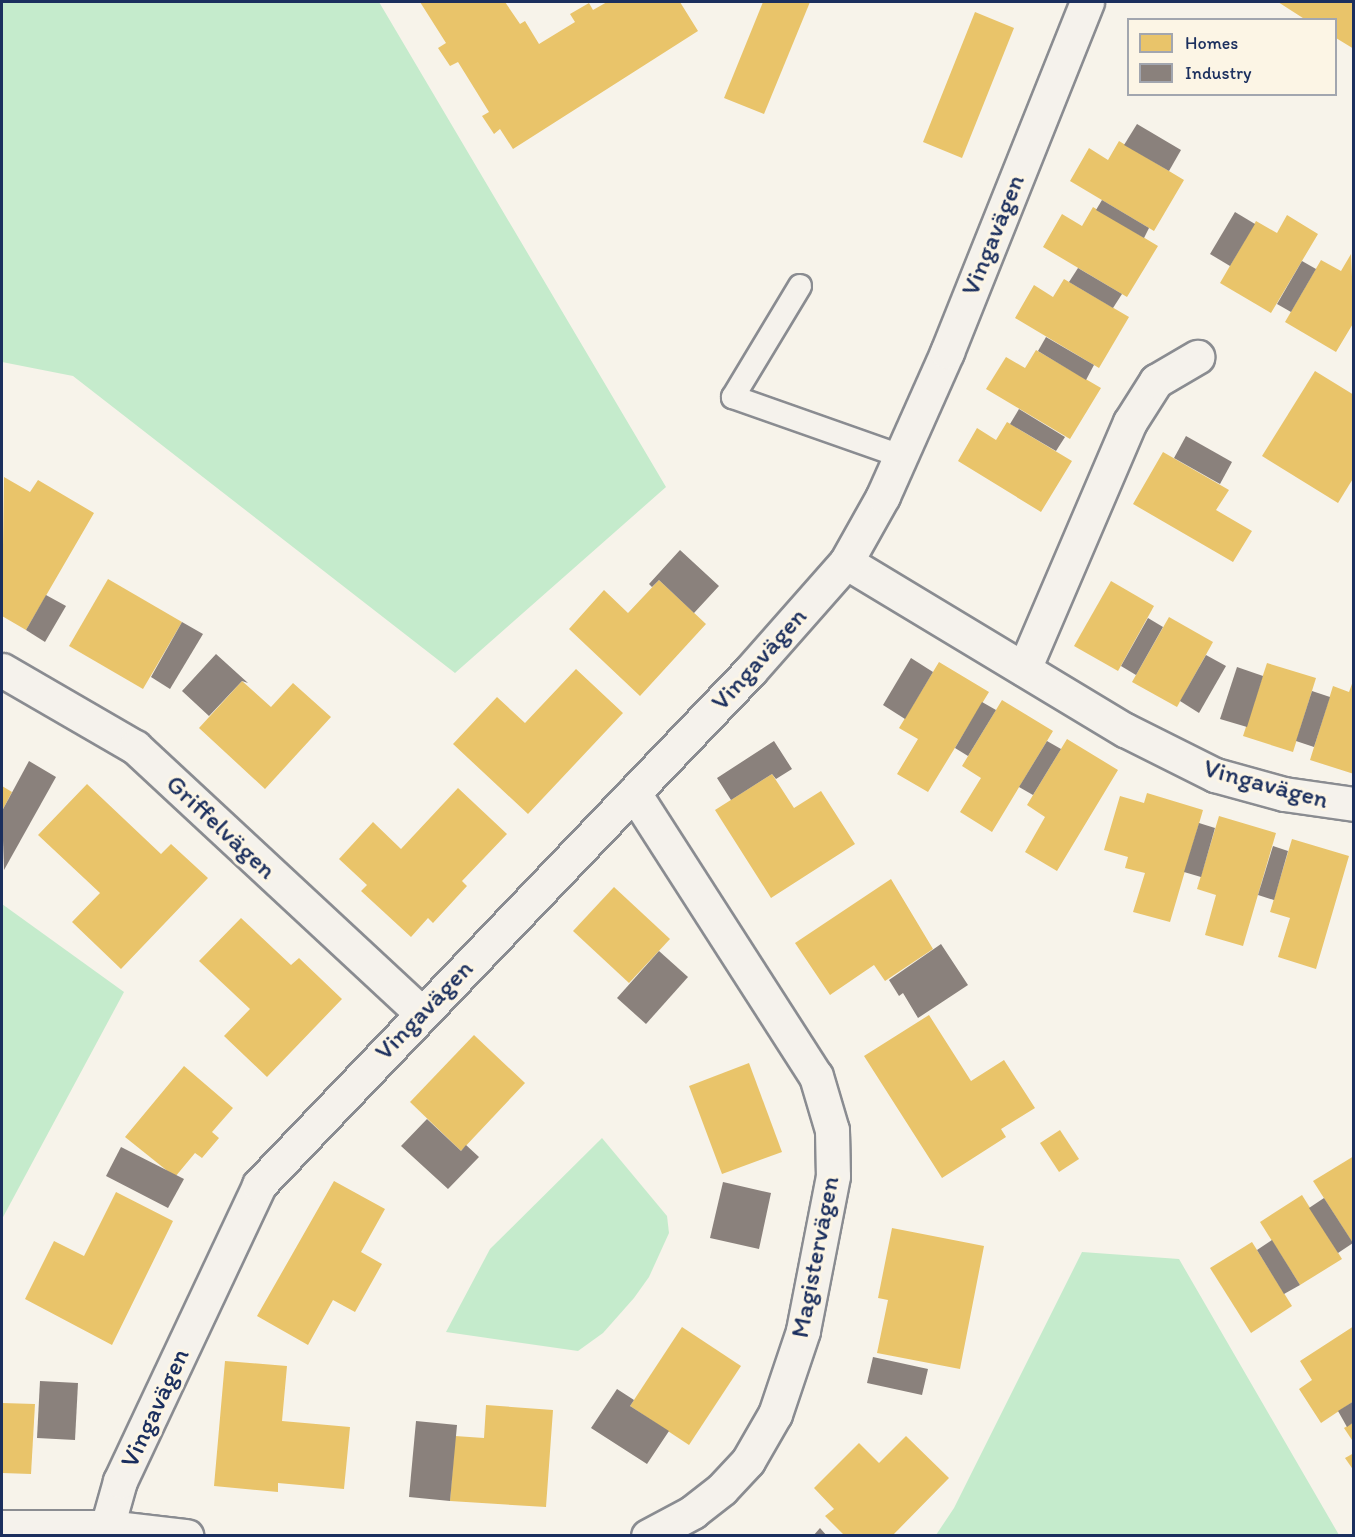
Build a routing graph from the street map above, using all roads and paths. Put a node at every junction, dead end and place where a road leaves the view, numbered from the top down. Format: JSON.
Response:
{"nodes":[{"id":1,"x":1087,"y":2,"type":"edge"},
{"id":2,"x":800,"y":286,"type":"dead end"},
{"id":3,"x":1197,"y":357,"type":"dead end"},
{"id":4,"x":901,"y":456,"type":"junction"},
{"id":5,"x":846,"y":562,"type":"junction"},
{"id":6,"x":1024,"y":669,"type":"junction"},
{"id":7,"x":2,"y":670,"type":"edge"},
{"id":8,"x":634,"y":793,"type":"junction"},
{"id":9,"x":1353,"y":804,"type":"edge"},
{"id":10,"x":420,"y":1012,"type":"junction"},
{"id":11,"x":2,"y":1527,"type":"edge"},
{"id":12,"x":107,"y":1527,"type":"junction"},
{"id":13,"x":186,"y":1536,"type":"edge"},
{"id":14,"x":648,"y":1536,"type":"edge"}],
"edges":[{"from":1,"to":4,"type":"street","name":"Vingavägen"},
{"from":2,"to":4,"type":"lane"},
{"from":3,"to":6,"type":"street"},
{"from":4,"to":5,"type":"street","name":"Vingavägen"},
{"from":5,"to":6,"type":"street","name":"Vingavägen"},
{"from":5,"to":8,"type":"street","name":"Vingavägen"},
{"from":6,"to":9,"type":"street","name":"Vingavägen"},
{"from":7,"to":10,"type":"street","name":"Griffelvägen"},
{"from":8,"to":10,"type":"street","name":"Vingavägen"},
{"from":8,"to":14,"type":"street","name":"Magistervägen"},
{"from":10,"to":12,"type":"street","name":"Vingavägen"},
{"from":11,"to":12,"type":"street"},
{"from":12,"to":13,"type":"street"}]}
